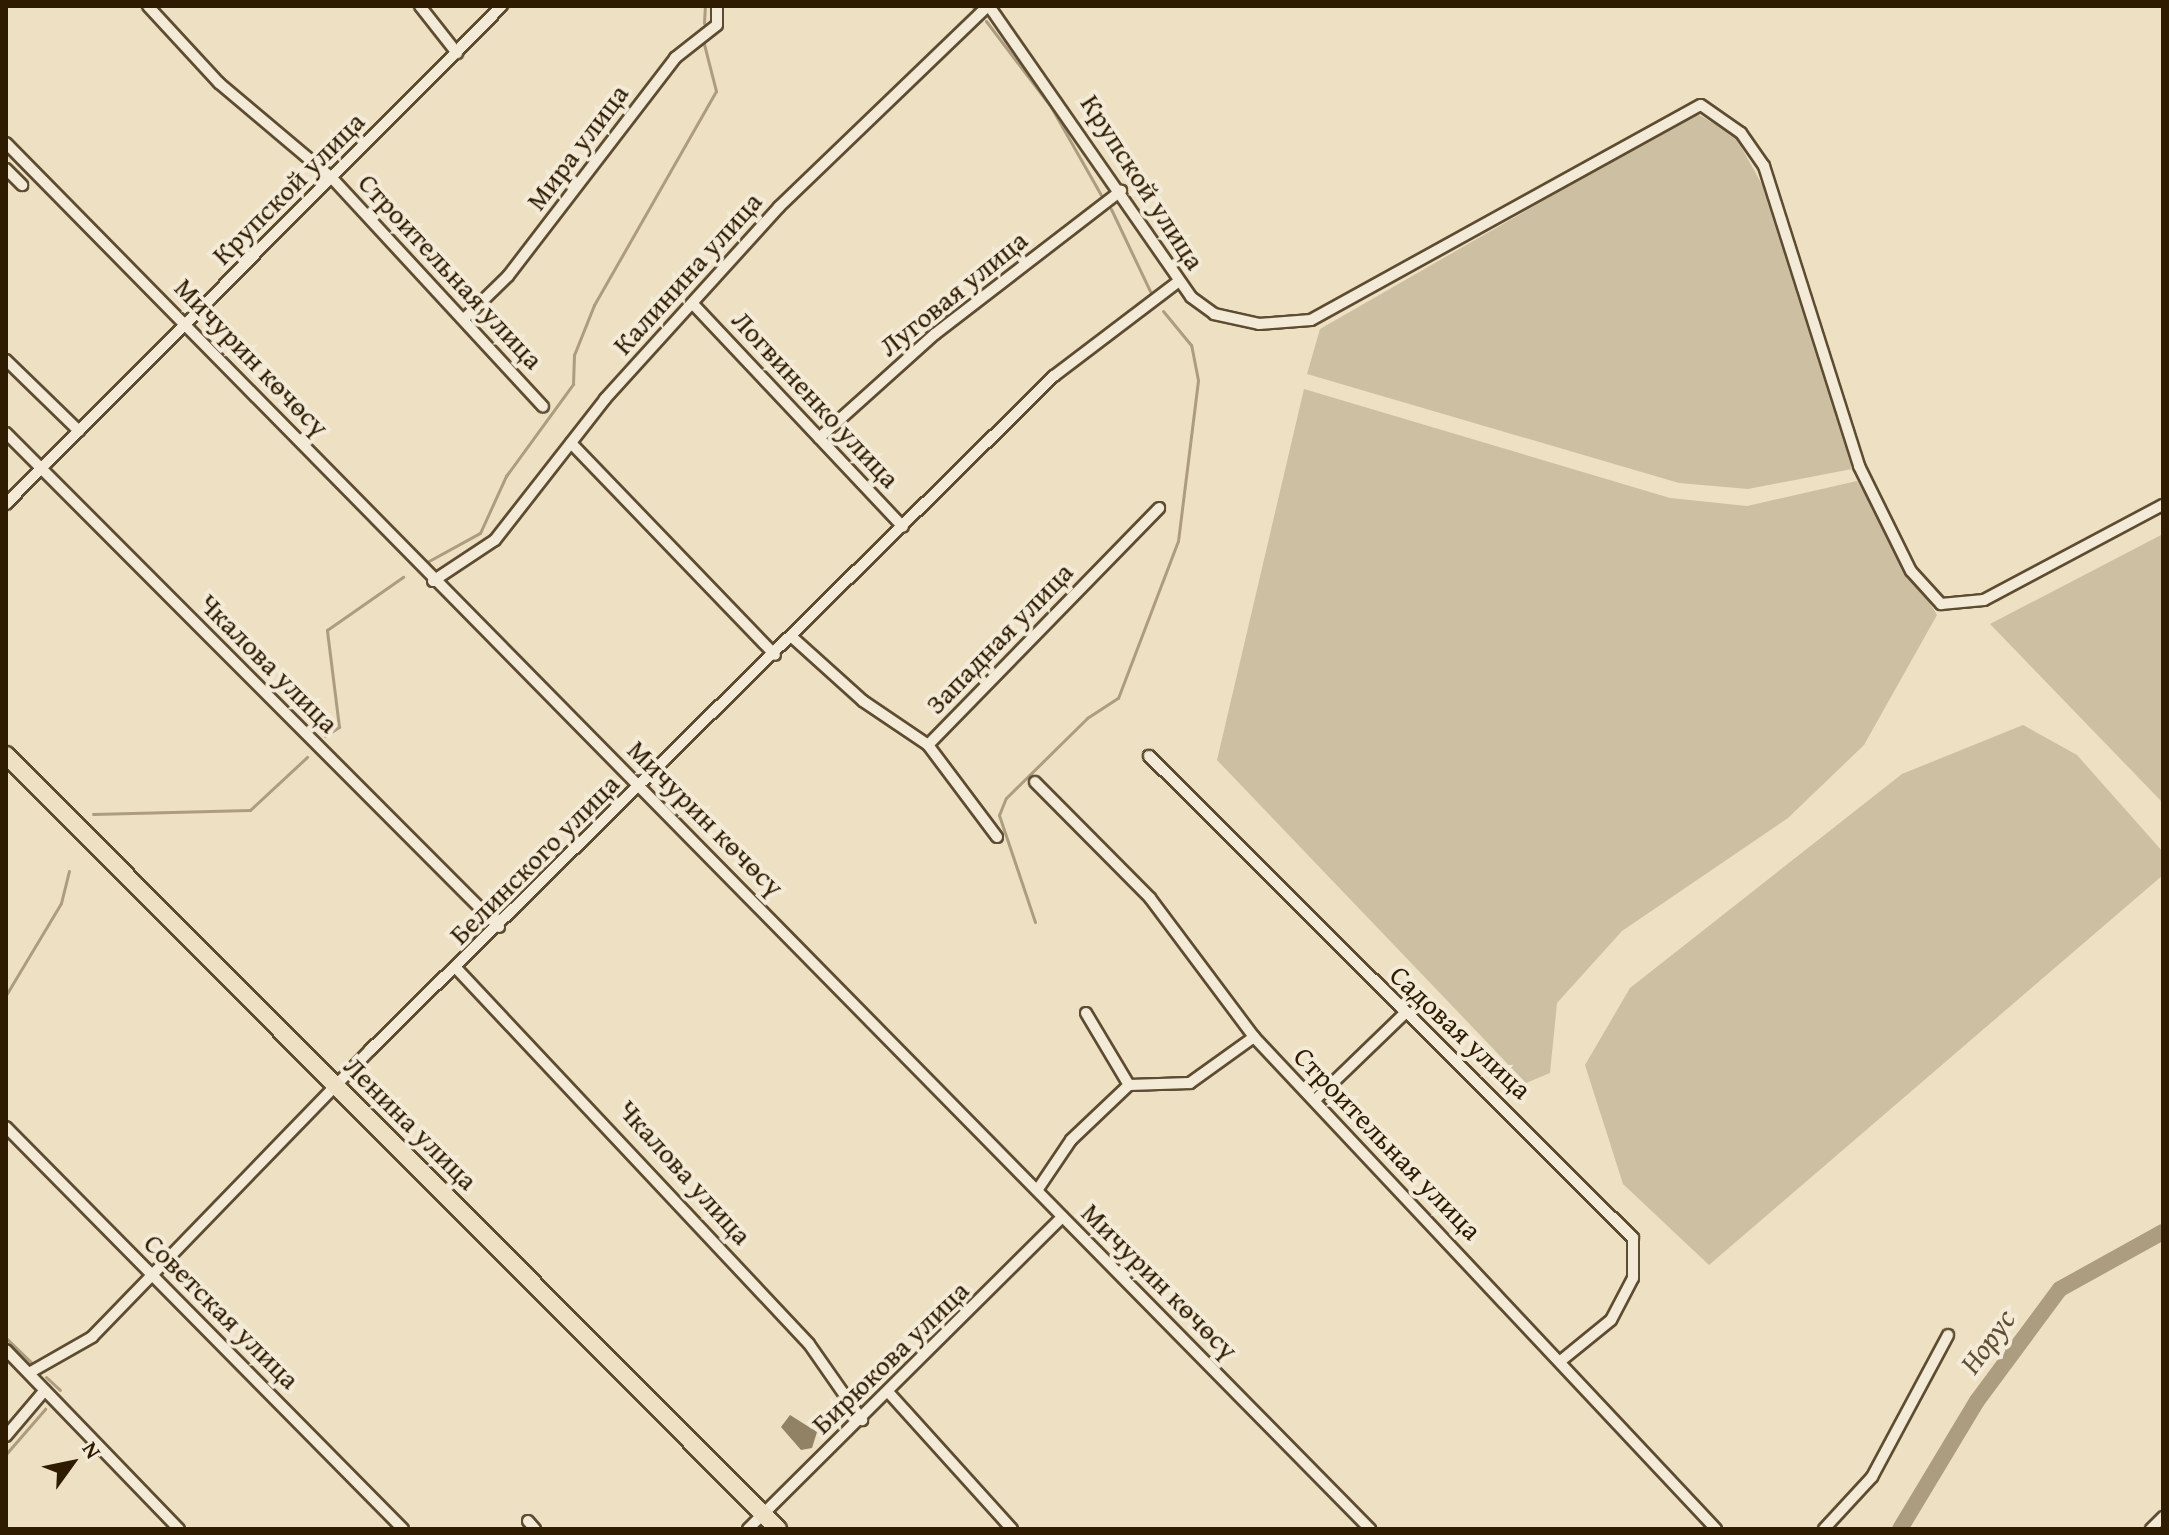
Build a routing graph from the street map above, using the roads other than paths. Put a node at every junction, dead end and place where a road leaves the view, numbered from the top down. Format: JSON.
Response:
{"nodes":[{"id":1,"x":148,"y":6,"type":"edge"},
{"id":2,"x":420,"y":6,"type":"edge"},
{"id":3,"x":502,"y":6,"type":"edge"},
{"id":4,"x":717,"y":6,"type":"edge"},
{"id":5,"x":988,"y":6,"type":"edge"},
{"id":6,"x":457,"y":53,"type":"junction"},
{"id":7,"x":6,"y":143,"type":"edge"},
{"id":8,"x":6,"y":169,"type":"edge"},
{"id":9,"x":332,"y":178,"type":"junction"},
{"id":10,"x":22,"y":185,"type":"dead end"},
{"id":11,"x":1121,"y":191,"type":"junction"},
{"id":12,"x":1179,"y":281,"type":"junction"},
{"id":13,"x":693,"y":304,"type":"junction"},
{"id":14,"x":466,"y":317,"type":"junction"},
{"id":15,"x":187,"y":322,"type":"junction"},
{"id":16,"x":6,"y":360,"type":"edge"},
{"id":17,"x":543,"y":407,"type":"dead end"},
{"id":18,"x":79,"y":431,"type":"junction"},
{"id":19,"x":6,"y":433,"type":"edge"},
{"id":20,"x":819,"y":438,"type":"junction"},
{"id":21,"x":571,"y":443,"type":"junction"},
{"id":22,"x":41,"y":469,"type":"junction"},
{"id":23,"x":6,"y":504,"type":"edge"},
{"id":24,"x":2163,"y":505,"type":"edge"},
{"id":25,"x":1159,"y":508,"type":"dead end"},
{"id":26,"x":903,"y":527,"type":"junction"},
{"id":27,"x":433,"y":581,"type":"junction"},
{"id":28,"x":792,"y":637,"type":"junction"},
{"id":29,"x":775,"y":655,"type":"junction"},
{"id":30,"x":928,"y":745,"type":"junction"},
{"id":31,"x":6,"y":755,"type":"edge"},
{"id":32,"x":1149,"y":756,"type":"dead end"},
{"id":33,"x":1035,"y":782,"type":"dead end"},
{"id":34,"x":641,"y":787,"type":"junction"},
{"id":35,"x":997,"y":837,"type":"dead end"},
{"id":36,"x":499,"y":927,"type":"junction"},
{"id":37,"x":457,"y":969,"type":"junction"},
{"id":38,"x":1086,"y":1013,"type":"dead end"},
{"id":39,"x":1404,"y":1014,"type":"junction"},
{"id":40,"x":1254,"y":1037,"type":"junction"},
{"id":41,"x":1129,"y":1085,"type":"junction"},
{"id":42,"x":337,"y":1087,"type":"junction"},
{"id":43,"x":1315,"y":1100,"type":"junction"},
{"id":44,"x":6,"y":1127,"type":"edge"},
{"id":45,"x":1038,"y":1189,"type":"junction"},
{"id":46,"x":1062,"y":1217,"type":"junction"},
{"id":47,"x":150,"y":1272,"type":"junction"},
{"id":48,"x":1948,"y":1335,"type":"dead end"},
{"id":49,"x":6,"y":1350,"type":"edge"},
{"id":50,"x":1563,"y":1359,"type":"junction"},
{"id":51,"x":29,"y":1373,"type":"junction"},
{"id":52,"x":45,"y":1390,"type":"junction"},
{"id":53,"x":890,"y":1394,"type":"junction"},
{"id":54,"x":862,"y":1420,"type":"junction"},
{"id":55,"x":6,"y":1436,"type":"edge"},
{"id":56,"x":760,"y":1511,"type":"junction"},
{"id":57,"x":2163,"y":1517,"type":"edge"},
{"id":58,"x":179,"y":1529,"type":"edge"},
{"id":59,"x":403,"y":1529,"type":"edge"},
{"id":60,"x":748,"y":1529,"type":"edge"},
{"id":61,"x":778,"y":1529,"type":"edge"},
{"id":62,"x":1012,"y":1529,"type":"edge"},
{"id":63,"x":1370,"y":1529,"type":"edge"},
{"id":64,"x":1716,"y":1529,"type":"edge"},
{"id":65,"x":1824,"y":1529,"type":"edge"},
{"id":66,"x":2151,"y":1529,"type":"edge"}],
"edges":[{"from":1,"to":9,"type":"street","name":"Строительная улица"},
{"from":2,"to":6,"type":"street"},
{"from":3,"to":6,"type":"street","name":"Крупской улица"},
{"from":4,"to":14,"type":"street","name":"Мира улица"},
{"from":5,"to":11,"type":"street","name":"Крупской улица"},
{"from":5,"to":13,"type":"street","name":"Калинина улица"},
{"from":6,"to":9,"type":"street","name":"Крупской улица"},
{"from":7,"to":15,"type":"street","name":"Мичурин көчөсү"},
{"from":8,"to":10,"type":"street"},
{"from":9,"to":14,"type":"street","name":"Строительная улица"},
{"from":9,"to":15,"type":"street","name":"Крупской улица"},
{"from":11,"to":12,"type":"street","name":"Крупской улица"},
{"from":11,"to":20,"type":"street","name":"Луговая улица"},
{"from":12,"to":24,"type":"street","name":"Крупской улица"},
{"from":12,"to":26,"type":"street","name":"Белинского улица"},
{"from":13,"to":20,"type":"street","name":"Логвиненко улица"},
{"from":13,"to":21,"type":"street","name":"Калинина улица"},
{"from":14,"to":17,"type":"street","name":"Строительная улица"},
{"from":15,"to":18,"type":"street","name":"Крупской улица"},
{"from":15,"to":27,"type":"street","name":"Мичурин көчөсү"},
{"from":16,"to":18,"type":"street"},
{"from":18,"to":22,"type":"street","name":"Крупской улица"},
{"from":19,"to":22,"type":"street","name":"Чкалова улица"},
{"from":20,"to":26,"type":"street","name":"Логвиненко улица"},
{"from":21,"to":27,"type":"street","name":"Калинина улица"},
{"from":21,"to":29,"type":"street"},
{"from":22,"to":23,"type":"street","name":"Крупской улица"},
{"from":22,"to":36,"type":"street","name":"Чкалова улица"},
{"from":25,"to":30,"type":"street","name":"Западная улица"},
{"from":26,"to":28,"type":"street","name":"Белинского улица"},
{"from":27,"to":34,"type":"street","name":"Мичурин көчөсү"},
{"from":28,"to":29,"type":"street","name":"Белинского улица"},
{"from":28,"to":30,"type":"street","name":"Западная улица"},
{"from":29,"to":34,"type":"street","name":"Белинского улица"},
{"from":30,"to":35,"type":"street"},
{"from":31,"to":42,"type":"main road","name":"Ленина улица"},
{"from":32,"to":39,"type":"street","name":"Садовая улица"},
{"from":33,"to":40,"type":"street","name":"Строительная улица"},
{"from":34,"to":36,"type":"street","name":"Белинского улица"},
{"from":34,"to":45,"type":"street","name":"Мичурин көчөсү"},
{"from":36,"to":37,"type":"street","name":"Белинского улица"},
{"from":37,"to":42,"type":"street","name":"Белинского улица"},
{"from":37,"to":54,"type":"street","name":"Чкалова улица"},
{"from":38,"to":41,"type":"street"},
{"from":39,"to":43,"type":"street"},
{"from":39,"to":50,"type":"street","name":"Садовая улица"},
{"from":40,"to":41,"type":"street"},
{"from":40,"to":43,"type":"street","name":"Строительная улица"},
{"from":41,"to":45,"type":"street"},
{"from":42,"to":47,"type":"street","name":"Белинского улица"},
{"from":42,"to":56,"type":"main road","name":"Ленина улица"},
{"from":43,"to":50,"type":"street","name":"Строительная улица"},
{"from":44,"to":47,"type":"street","name":"Советская улица"},
{"from":45,"to":46,"type":"street","name":"Мичурин көчөсү"},
{"from":46,"to":53,"type":"street","name":"Бирюкова улица"},
{"from":46,"to":63,"type":"street","name":"Мичурин көчөсү"},
{"from":47,"to":51,"type":"street","name":"Белинского улица"},
{"from":47,"to":59,"type":"street","name":"Советская улица"},
{"from":48,"to":65,"type":"street"},
{"from":49,"to":51,"type":"street"},
{"from":50,"to":64,"type":"street","name":"Строительная улица"},
{"from":51,"to":52,"type":"street"},
{"from":52,"to":55,"type":"street"},
{"from":52,"to":58,"type":"street"},
{"from":53,"to":54,"type":"street","name":"Бирюкова улица"},
{"from":53,"to":62,"type":"street"},
{"from":54,"to":56,"type":"street","name":"Бирюкова улица"},
{"from":56,"to":60,"type":"street","name":"Бирюкова улица"},
{"from":56,"to":61,"type":"main road","name":"Ленина улица"},
{"from":57,"to":66,"type":"street"}]}
